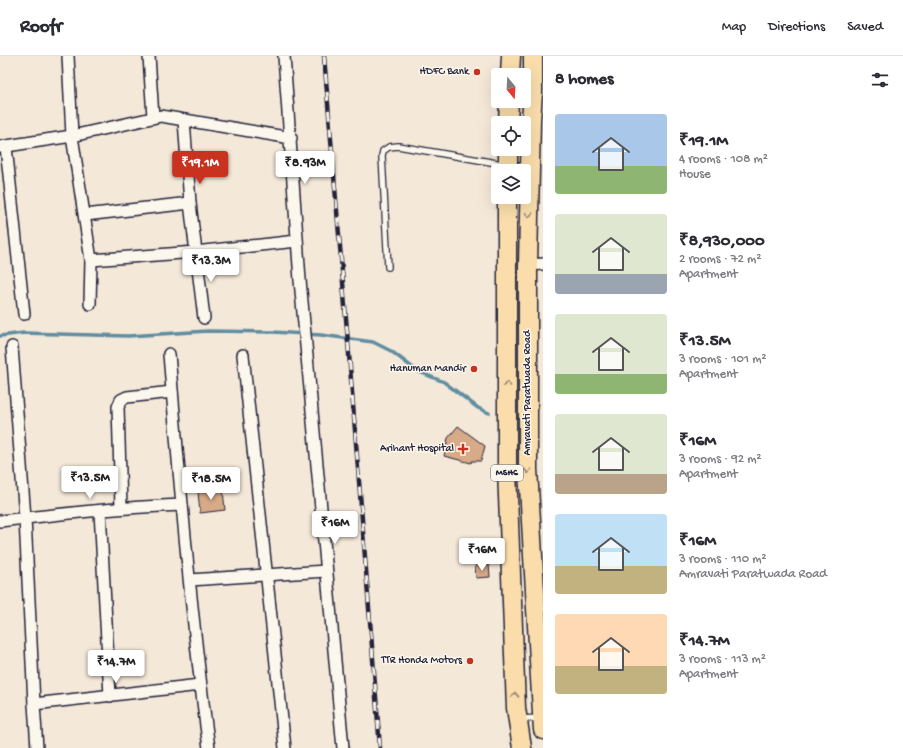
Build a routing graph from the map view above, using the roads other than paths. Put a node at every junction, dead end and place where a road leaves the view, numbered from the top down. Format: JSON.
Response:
{"nodes":[{"id":1,"x":68,"y":56,"type":"edge"},
{"id":2,"x":149,"y":56,"type":"edge"},
{"id":3,"x":284,"y":56,"type":"edge"},
{"id":4,"x":511,"y":56,"type":"edge"},
{"id":5,"x":533,"y":56,"type":"edge"},
{"id":6,"x":510,"y":68,"type":"edge"},
{"id":7,"x":538,"y":92,"type":"edge"},
{"id":8,"x":153,"y":117,"type":"junction"},
{"id":9,"x":184,"y":120,"type":"junction"},
{"id":10,"x":72,"y":136,"type":"junction"},
{"id":11,"x":291,"y":138,"type":"junction"},
{"id":12,"x":537,"y":139,"type":"edge"},
{"id":13,"x":2,"y":146,"type":"edge"},
{"id":14,"x":508,"y":162,"type":"edge"},
{"id":15,"x":531,"y":168,"type":"joint"},
{"id":16,"x":190,"y":203,"type":"junction"},
{"id":17,"x":508,"y":204,"type":"edge"},
{"id":18,"x":85,"y":214,"type":"junction"},
{"id":19,"x":297,"y":242,"type":"junction"},
{"id":20,"x":195,"y":252,"type":"junction"},
{"id":21,"x":91,"y":260,"type":"junction"},
{"id":22,"x":536,"y":265,"type":"edge"},
{"id":23,"x":388,"y":267,"type":"dead end"},
{"id":24,"x":90,"y":304,"type":"dead end"},
{"id":25,"x":24,"y":314,"type":"dead end"},
{"id":26,"x":204,"y":318,"type":"dead end"},
{"id":27,"x":12,"y":347,"type":"dead end"},
{"id":28,"x":169,"y":354,"type":"dead end"},
{"id":29,"x":243,"y":355,"type":"dead end"},
{"id":30,"x":172,"y":392,"type":"junction"},
{"id":31,"x":507,"y":408,"type":"junction"},
{"id":32,"x":528,"y":410,"type":"junction"},
{"id":33,"x":182,"y":505,"type":"junction"},
{"id":34,"x":121,"y":508,"type":"junction"},
{"id":35,"x":100,"y":511,"type":"junction"},
{"id":36,"x":25,"y":518,"type":"junction"},
{"id":37,"x":0,"y":521,"type":"edge"},
{"id":38,"x":326,"y":571,"type":"junction"},
{"id":39,"x":266,"y":575,"type":"junction"},
{"id":40,"x":190,"y":580,"type":"junction"},
{"id":41,"x":200,"y":685,"type":"junction"},
{"id":42,"x":110,"y":696,"type":"junction"},
{"id":43,"x":34,"y":704,"type":"junction"},
{"id":44,"x":517,"y":719,"type":"junction"},
{"id":45,"x":543,"y":722,"type":"edge"},
{"id":46,"x":37,"y":748,"type":"edge"},
{"id":47,"x":210,"y":748,"type":"edge"},
{"id":48,"x":284,"y":748,"type":"edge"},
{"id":49,"x":343,"y":748,"type":"edge"},
{"id":50,"x":522,"y":748,"type":"edge"}],
"edges":[{"from":1,"to":10,"type":"street"},
{"from":2,"to":8,"type":"street"},
{"from":3,"to":11,"type":"street"},
{"from":4,"to":6,"type":"main road"},
{"from":5,"to":7,"type":"main road","name":"Amravati Paratwada Road","number":"MSH6"},
{"from":7,"to":12,"type":"main road","name":"Amravati Paratwada Road","number":"MSH6"},
{"from":8,"to":9,"type":"street"},
{"from":8,"to":10,"type":"street"},
{"from":9,"to":11,"type":"street"},
{"from":9,"to":16,"type":"street"},
{"from":10,"to":13,"type":"street"},
{"from":10,"to":18,"type":"street"},
{"from":11,"to":19,"type":"street"},
{"from":12,"to":15,"type":"main road","name":"Amravati Paratwada Road","number":"MSH6"},
{"from":13,"to":25,"type":"street"},
{"from":14,"to":23,"type":"lane"},
{"from":15,"to":22,"type":"main road","name":"Amravati Paratwada Road","number":"MSH6","one_way":true},
{"from":16,"to":18,"type":"street"},
{"from":16,"to":20,"type":"street"},
{"from":31,"to":17,"type":"main road","number":"MSH6","one_way":true},
{"from":18,"to":21,"type":"street"},
{"from":19,"to":20,"type":"street"},
{"from":19,"to":38,"type":"street"},
{"from":20,"to":21,"type":"street"},
{"from":20,"to":26,"type":"street"},
{"from":21,"to":24,"type":"street"},
{"from":22,"to":32,"type":"main road","name":"Amravati Paratwada Road","number":"MSH6"},
{"from":27,"to":36,"type":"street"},
{"from":28,"to":30,"type":"street"},
{"from":29,"to":39,"type":"street"},
{"from":30,"to":33,"type":"street"},
{"from":30,"to":34,"type":"street"},
{"from":31,"to":32,"type":"main road"},
{"from":44,"to":31,"type":"main road","number":"MSH6","one_way":true},
{"from":32,"to":45,"type":"main road","name":"Amravati Paratwada Road","number":"MSH6","one_way":true},
{"from":33,"to":34,"type":"street"},
{"from":33,"to":40,"type":"street"},
{"from":34,"to":35,"type":"street"},
{"from":35,"to":36,"type":"street"},
{"from":35,"to":42,"type":"street"},
{"from":36,"to":37,"type":"street"},
{"from":36,"to":43,"type":"street"},
{"from":38,"to":39,"type":"street"},
{"from":38,"to":49,"type":"street"},
{"from":39,"to":40,"type":"street"},
{"from":39,"to":48,"type":"street"},
{"from":40,"to":41,"type":"street"},
{"from":41,"to":42,"type":"street"},
{"from":41,"to":47,"type":"street"},
{"from":42,"to":43,"type":"street"},
{"from":43,"to":46,"type":"street"},
{"from":44,"to":45,"type":"lane"},
{"from":44,"to":50,"type":"main road","number":"MSH6"}]}
